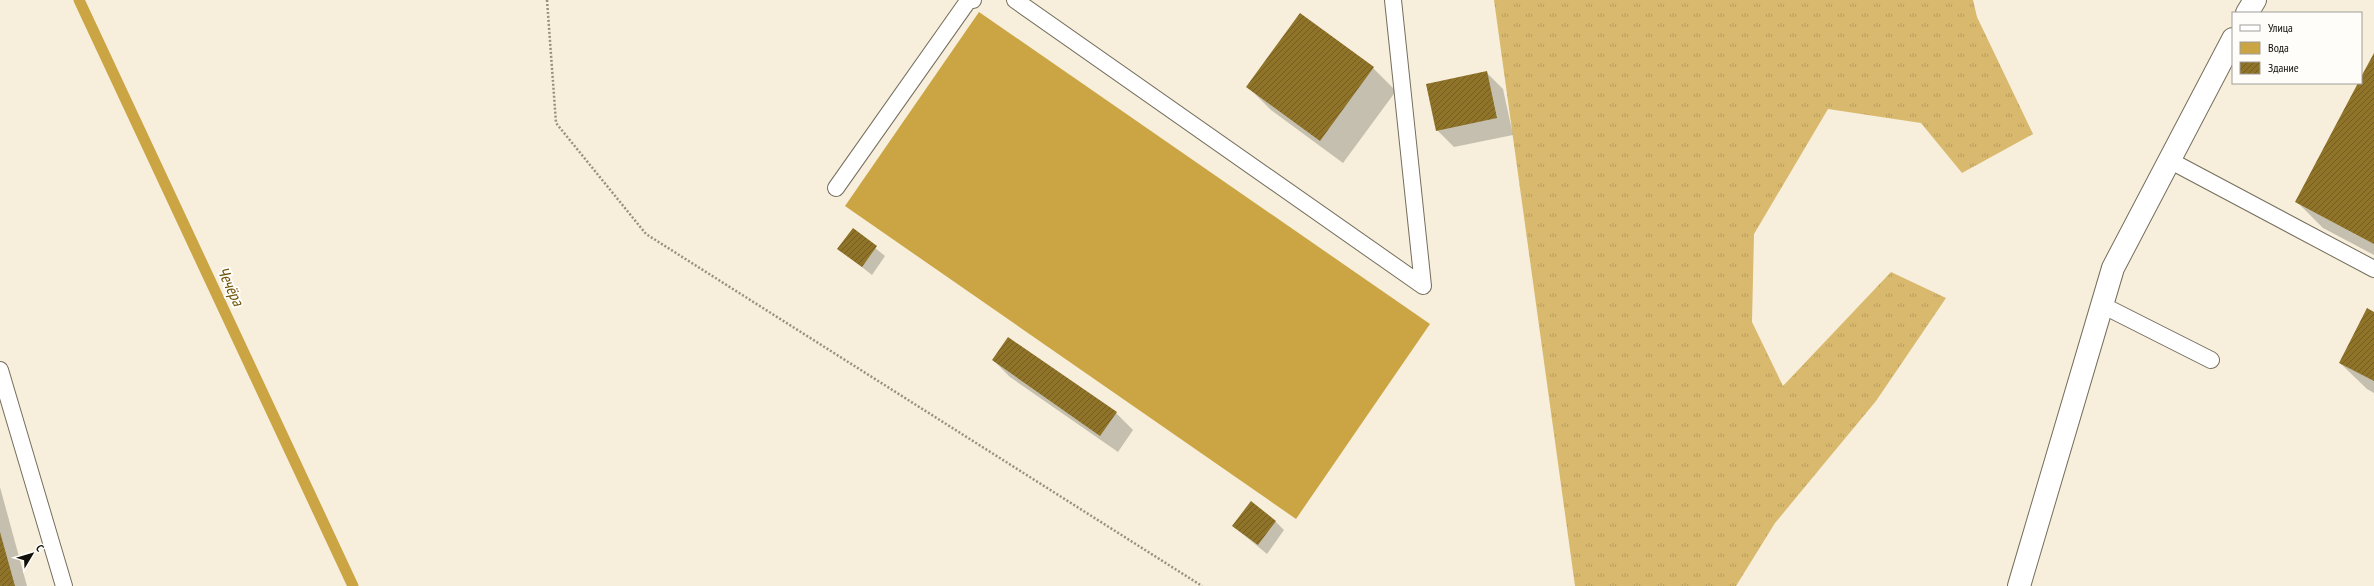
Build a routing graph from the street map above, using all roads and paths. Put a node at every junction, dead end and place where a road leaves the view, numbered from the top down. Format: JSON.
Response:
{"nodes":[{"id":1,"x":546,"y":0,"type":"edge"},
{"id":2,"x":973,"y":0,"type":"edge"},
{"id":3,"x":1015,"y":0,"type":"edge"},
{"id":4,"x":1393,"y":0,"type":"edge"},
{"id":5,"x":2255,"y":0,"type":"edge"},
{"id":6,"x":2249,"y":12,"type":"edge"},
{"id":7,"x":2232,"y":41,"type":"edge"},
{"id":8,"x":2170,"y":160,"type":"junction"},
{"id":9,"x":836,"y":188,"type":"dead end"},
{"id":10,"x":2374,"y":269,"type":"edge"},
{"id":11,"x":2102,"y":305,"type":"junction"},
{"id":12,"x":2211,"y":360,"type":"dead end"},
{"id":13,"x":0,"y":370,"type":"edge"},
{"id":14,"x":64,"y":586,"type":"edge"},
{"id":15,"x":1202,"y":586,"type":"edge"},
{"id":16,"x":2018,"y":586,"type":"edge"}],
"edges":[{"from":1,"to":15,"type":"path"},
{"from":2,"to":9,"type":"lane"},
{"from":3,"to":4,"type":"lane"},
{"from":5,"to":6,"type":"street"},
{"from":7,"to":8,"type":"street"},
{"from":8,"to":10,"type":"lane"},
{"from":8,"to":11,"type":"street"},
{"from":11,"to":12,"type":"lane"},
{"from":11,"to":16,"type":"street"},
{"from":13,"to":14,"type":"lane"}]}
